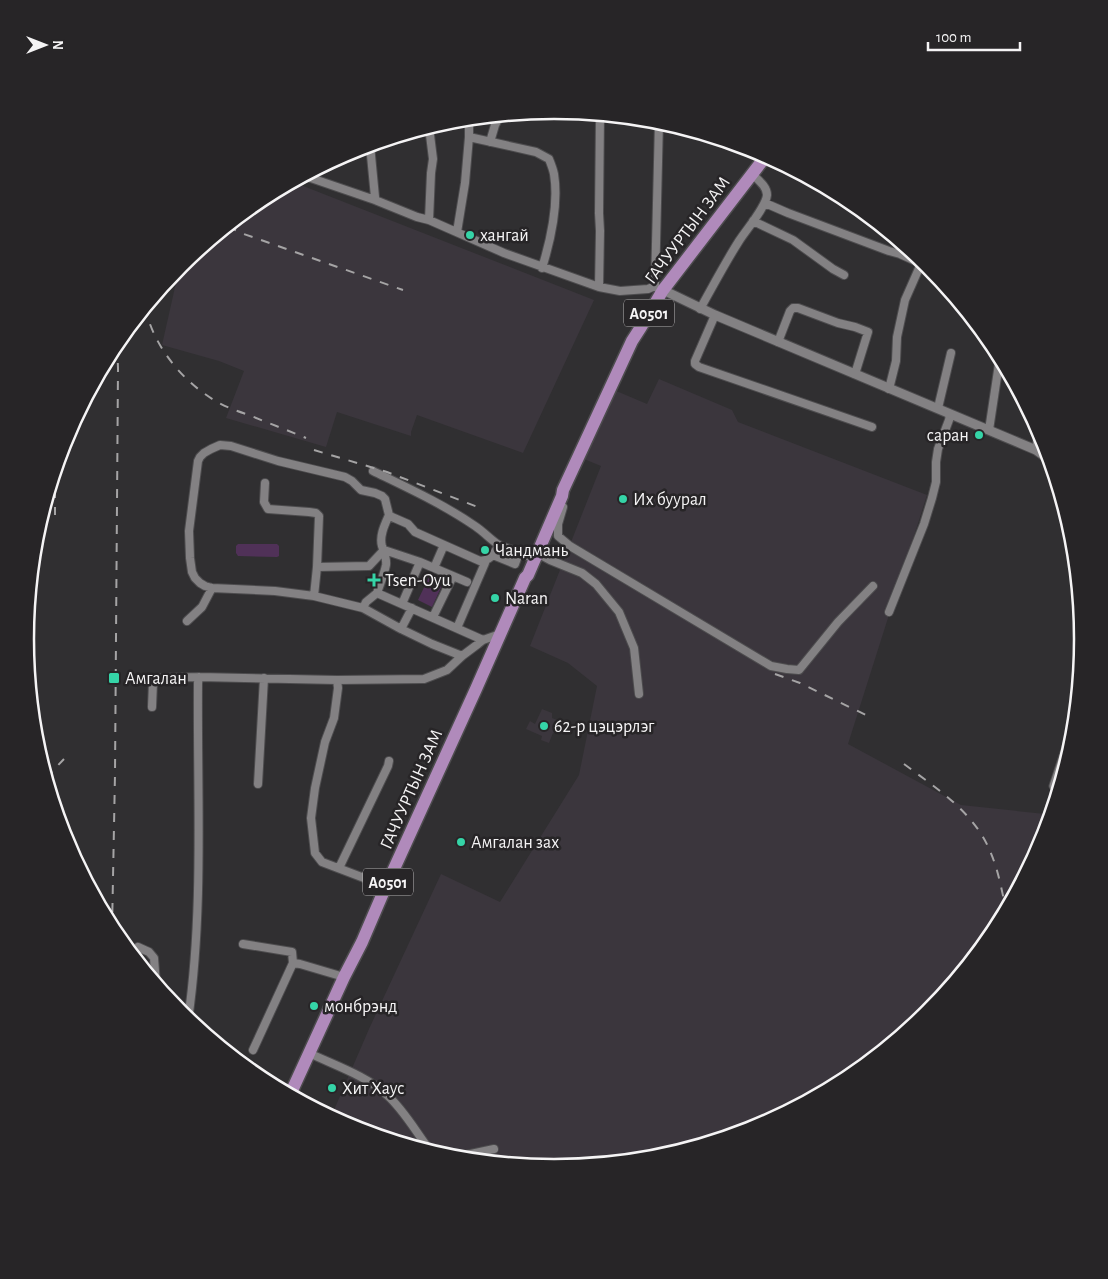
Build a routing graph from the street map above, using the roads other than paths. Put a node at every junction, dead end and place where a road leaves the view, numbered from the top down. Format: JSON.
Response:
{"nodes":[{"id":1,"x":600,"y":121,"type":"edge"},
{"id":2,"x":496,"y":123,"type":"edge"},
{"id":3,"x":468,"y":127,"type":"edge"},
{"id":4,"x":659,"y":130,"type":"edge"},
{"id":5,"x":430,"y":134,"type":"edge"},
{"id":6,"x":469,"y":137,"type":"junction"},
{"id":7,"x":490,"y":142,"type":"junction"},
{"id":8,"x":371,"y":153,"type":"edge"},
{"id":9,"x":761,"y":163,"type":"edge"},
{"id":10,"x":752,"y":174,"type":"junction"},
{"id":11,"x":313,"y":179,"type":"edge"},
{"id":12,"x":375,"y":200,"type":"junction"},
{"id":13,"x":765,"y":202,"type":"junction"},
{"id":14,"x":429,"y":220,"type":"junction"},
{"id":15,"x":753,"y":221,"type":"junction"},
{"id":16,"x":456,"y":232,"type":"junction"},
{"id":17,"x":906,"y":257,"type":"edge"},
{"id":18,"x":542,"y":268,"type":"junction"},
{"id":19,"x":919,"y":269,"type":"edge"},
{"id":20,"x":844,"y":275,"type":"dead end"},
{"id":21,"x":599,"y":287,"type":"junction"},
{"id":22,"x":659,"y":288,"type":"junction"},
{"id":23,"x":700,"y":309,"type":"junction"},
{"id":24,"x":715,"y":316,"type":"junction"},
{"id":25,"x":778,"y":342,"type":"junction"},
{"id":26,"x":951,"y":353,"type":"dead end"},
{"id":27,"x":998,"y":368,"type":"edge"},
{"id":28,"x":855,"y":374,"type":"junction"},
{"id":29,"x":889,"y":388,"type":"junction"},
{"id":30,"x":938,"y":408,"type":"junction"},
{"id":31,"x":950,"y":414,"type":"junction"},
{"id":32,"x":872,"y":427,"type":"dead end"},
{"id":33,"x":988,"y":430,"type":"junction"},
{"id":34,"x":1037,"y":445,"type":"edge"},
{"id":35,"x":1036,"y":450,"type":"junction"},
{"id":36,"x":1040,"y":453,"type":"edge"},
{"id":37,"x":373,"y":471,"type":"dead end"},
{"id":38,"x":264,"y":483,"type":"dead end"},
{"id":39,"x":565,"y":491,"type":"junction"},
{"id":40,"x":389,"y":515,"type":"junction"},
{"id":41,"x":444,"y":545,"type":"junction"},
{"id":42,"x":500,"y":545,"type":"junction"},
{"id":43,"x":384,"y":550,"type":"junction"},
{"id":44,"x":529,"y":554,"type":"junction"},
{"id":45,"x":493,"y":555,"type":"junction"},
{"id":46,"x":485,"y":561,"type":"junction"},
{"id":47,"x":420,"y":562,"type":"junction"},
{"id":48,"x":317,"y":567,"type":"junction"},
{"id":49,"x":434,"y":568,"type":"junction"},
{"id":50,"x":452,"y":576,"type":"junction"},
{"id":51,"x":467,"y":582,"type":"dead end"},
{"id":52,"x":873,"y":586,"type":"dead end"},
{"id":53,"x":212,"y":588,"type":"junction"},
{"id":54,"x":377,"y":593,"type":"junction"},
{"id":55,"x":314,"y":596,"type":"junction"},
{"id":56,"x":402,"y":604,"type":"junction"},
{"id":57,"x":363,"y":608,"type":"junction"},
{"id":58,"x":412,"y":608,"type":"junction"},
{"id":59,"x":889,"y":612,"type":"dead end"},
{"id":60,"x":432,"y":617,"type":"junction"},
{"id":61,"x":187,"y":621,"type":"dead end"},
{"id":62,"x":457,"y":628,"type":"junction"},
{"id":63,"x":401,"y":629,"type":"junction"},
{"id":64,"x":500,"y":634,"type":"junction"},
{"id":65,"x":483,"y":640,"type":"junction"},
{"id":66,"x":462,"y":656,"type":"junction"},
{"id":67,"x":199,"y":676,"type":"junction"},
{"id":68,"x":264,"y":678,"type":"junction"},
{"id":69,"x":337,"y":680,"type":"junction"},
{"id":70,"x":639,"y":694,"type":"dead end"},
{"id":71,"x":152,"y":707,"type":"dead end"},
{"id":72,"x":389,"y":761,"type":"dead end"},
{"id":73,"x":258,"y":784,"type":"dead end"},
{"id":74,"x":339,"y":868,"type":"junction"},
{"id":75,"x":389,"y":879,"type":"junction"},
{"id":76,"x":243,"y":944,"type":"dead end"},
{"id":77,"x":138,"y":947,"type":"dead end"},
{"id":78,"x":293,"y":963,"type":"junction"},
{"id":79,"x":155,"y":973,"type":"edge"},
{"id":80,"x":344,"y":977,"type":"junction"},
{"id":81,"x":189,"y":1010,"type":"edge"},
{"id":82,"x":253,"y":1050,"type":"dead end"},
{"id":83,"x":309,"y":1053,"type":"junction"},
{"id":84,"x":293,"y":1089,"type":"edge"},
{"id":85,"x":425,"y":1143,"type":"edge"},
{"id":86,"x":494,"y":1149,"type":"dead end"},
{"id":87,"x":474,"y":1153,"type":"edge"}],
"edges":[{"from":1,"to":21,"type":"street"},
{"from":2,"to":7,"type":"street"},
{"from":3,"to":6,"type":"street"},
{"from":4,"to":22,"type":"street"},
{"from":5,"to":14,"type":"street"},
{"from":6,"to":7,"type":"street"},
{"from":6,"to":16,"type":"street"},
{"from":7,"to":18,"type":"street"},
{"from":8,"to":12,"type":"street"},
{"from":9,"to":10,"type":"highway","name":"ГАЧУУРТЫН ЗАМ","number":"A0501"},
{"from":10,"to":13,"type":"street"},
{"from":10,"to":22,"type":"highway","name":"ГАЧУУРТЫН ЗАМ","number":"A0501"},
{"from":11,"to":12,"type":"street"},
{"from":12,"to":14,"type":"street"},
{"from":13,"to":15,"type":"street"},
{"from":13,"to":17,"type":"street"},
{"from":14,"to":16,"type":"street"},
{"from":15,"to":20,"type":"street"},
{"from":15,"to":23,"type":"street"},
{"from":16,"to":18,"type":"street"},
{"from":18,"to":21,"type":"street"},
{"from":19,"to":29,"type":"street"},
{"from":21,"to":22,"type":"street"},
{"from":22,"to":23,"type":"street"},
{"from":22,"to":39,"type":"highway","name":"ГАЧУУРТЫН ЗАМ","number":"A0501"},
{"from":23,"to":24,"type":"street"},
{"from":24,"to":25,"type":"street"},
{"from":24,"to":32,"type":"street"},
{"from":25,"to":28,"type":"street"},
{"from":25,"to":28,"type":"street"},
{"from":26,"to":30,"type":"street"},
{"from":27,"to":33,"type":"street"},
{"from":28,"to":29,"type":"street"},
{"from":29,"to":30,"type":"street"},
{"from":30,"to":31,"type":"street"},
{"from":31,"to":33,"type":"street"},
{"from":31,"to":59,"type":"street"},
{"from":33,"to":35,"type":"street"},
{"from":34,"to":35,"type":"street"},
{"from":35,"to":36,"type":"street"},
{"from":37,"to":42,"type":"street"},
{"from":38,"to":48,"type":"street"},
{"from":39,"to":44,"type":"highway","name":"ГАЧУУРТЫН ЗАМ","number":"A0501"},
{"from":39,"to":52,"type":"street"},
{"from":40,"to":41,"type":"street"},
{"from":40,"to":43,"type":"street"},
{"from":40,"to":53,"type":"street"},
{"from":41,"to":46,"type":"street"},
{"from":41,"to":49,"type":"street"},
{"from":42,"to":44,"type":"street"},
{"from":42,"to":45,"type":"street"},
{"from":43,"to":47,"type":"street"},
{"from":43,"to":48,"type":"street"},
{"from":43,"to":54,"type":"street"},
{"from":44,"to":45,"type":"street"},
{"from":44,"to":64,"type":"highway","name":"ГАЧУУРТЫН ЗАМ","number":"A0501"},
{"from":44,"to":70,"type":"street"},
{"from":45,"to":46,"type":"street"},
{"from":46,"to":62,"type":"street"},
{"from":47,"to":49,"type":"street"},
{"from":47,"to":56,"type":"street"},
{"from":48,"to":55,"type":"street"},
{"from":49,"to":50,"type":"street"},
{"from":50,"to":51,"type":"street"},
{"from":50,"to":60,"type":"street"},
{"from":53,"to":55,"type":"street"},
{"from":53,"to":61,"type":"street"},
{"from":54,"to":56,"type":"street"},
{"from":54,"to":57,"type":"street"},
{"from":55,"to":57,"type":"street"},
{"from":56,"to":58,"type":"street"},
{"from":57,"to":63,"type":"street"},
{"from":58,"to":60,"type":"street"},
{"from":58,"to":63,"type":"street"},
{"from":60,"to":62,"type":"street"},
{"from":62,"to":65,"type":"street"},
{"from":63,"to":66,"type":"street"},
{"from":64,"to":65,"type":"street"},
{"from":64,"to":75,"type":"highway","name":"ГАЧУУРТЫН ЗАМ","number":"A0501"},
{"from":65,"to":66,"type":"street"},
{"from":66,"to":69,"type":"street"},
{"from":67,"to":68,"type":"street"},
{"from":67,"to":71,"type":"street"},
{"from":67,"to":81,"type":"street"},
{"from":68,"to":69,"type":"street"},
{"from":68,"to":73,"type":"street"},
{"from":69,"to":74,"type":"street"},
{"from":72,"to":74,"type":"street"},
{"from":74,"to":75,"type":"street"},
{"from":75,"to":80,"type":"highway","name":"ГАЧУУРТЫН ЗАМ","number":"A0501"},
{"from":76,"to":78,"type":"street"},
{"from":77,"to":79,"type":"street"},
{"from":78,"to":80,"type":"street"},
{"from":78,"to":82,"type":"street"},
{"from":80,"to":83,"type":"highway","name":"ГАЧУУРТЫН ЗАМ","number":"A0501"},
{"from":83,"to":84,"type":"highway","name":"ГАЧУУРТЫН ЗАМ","number":"A0501"},
{"from":83,"to":85,"type":"street"},
{"from":86,"to":87,"type":"street"}]}
